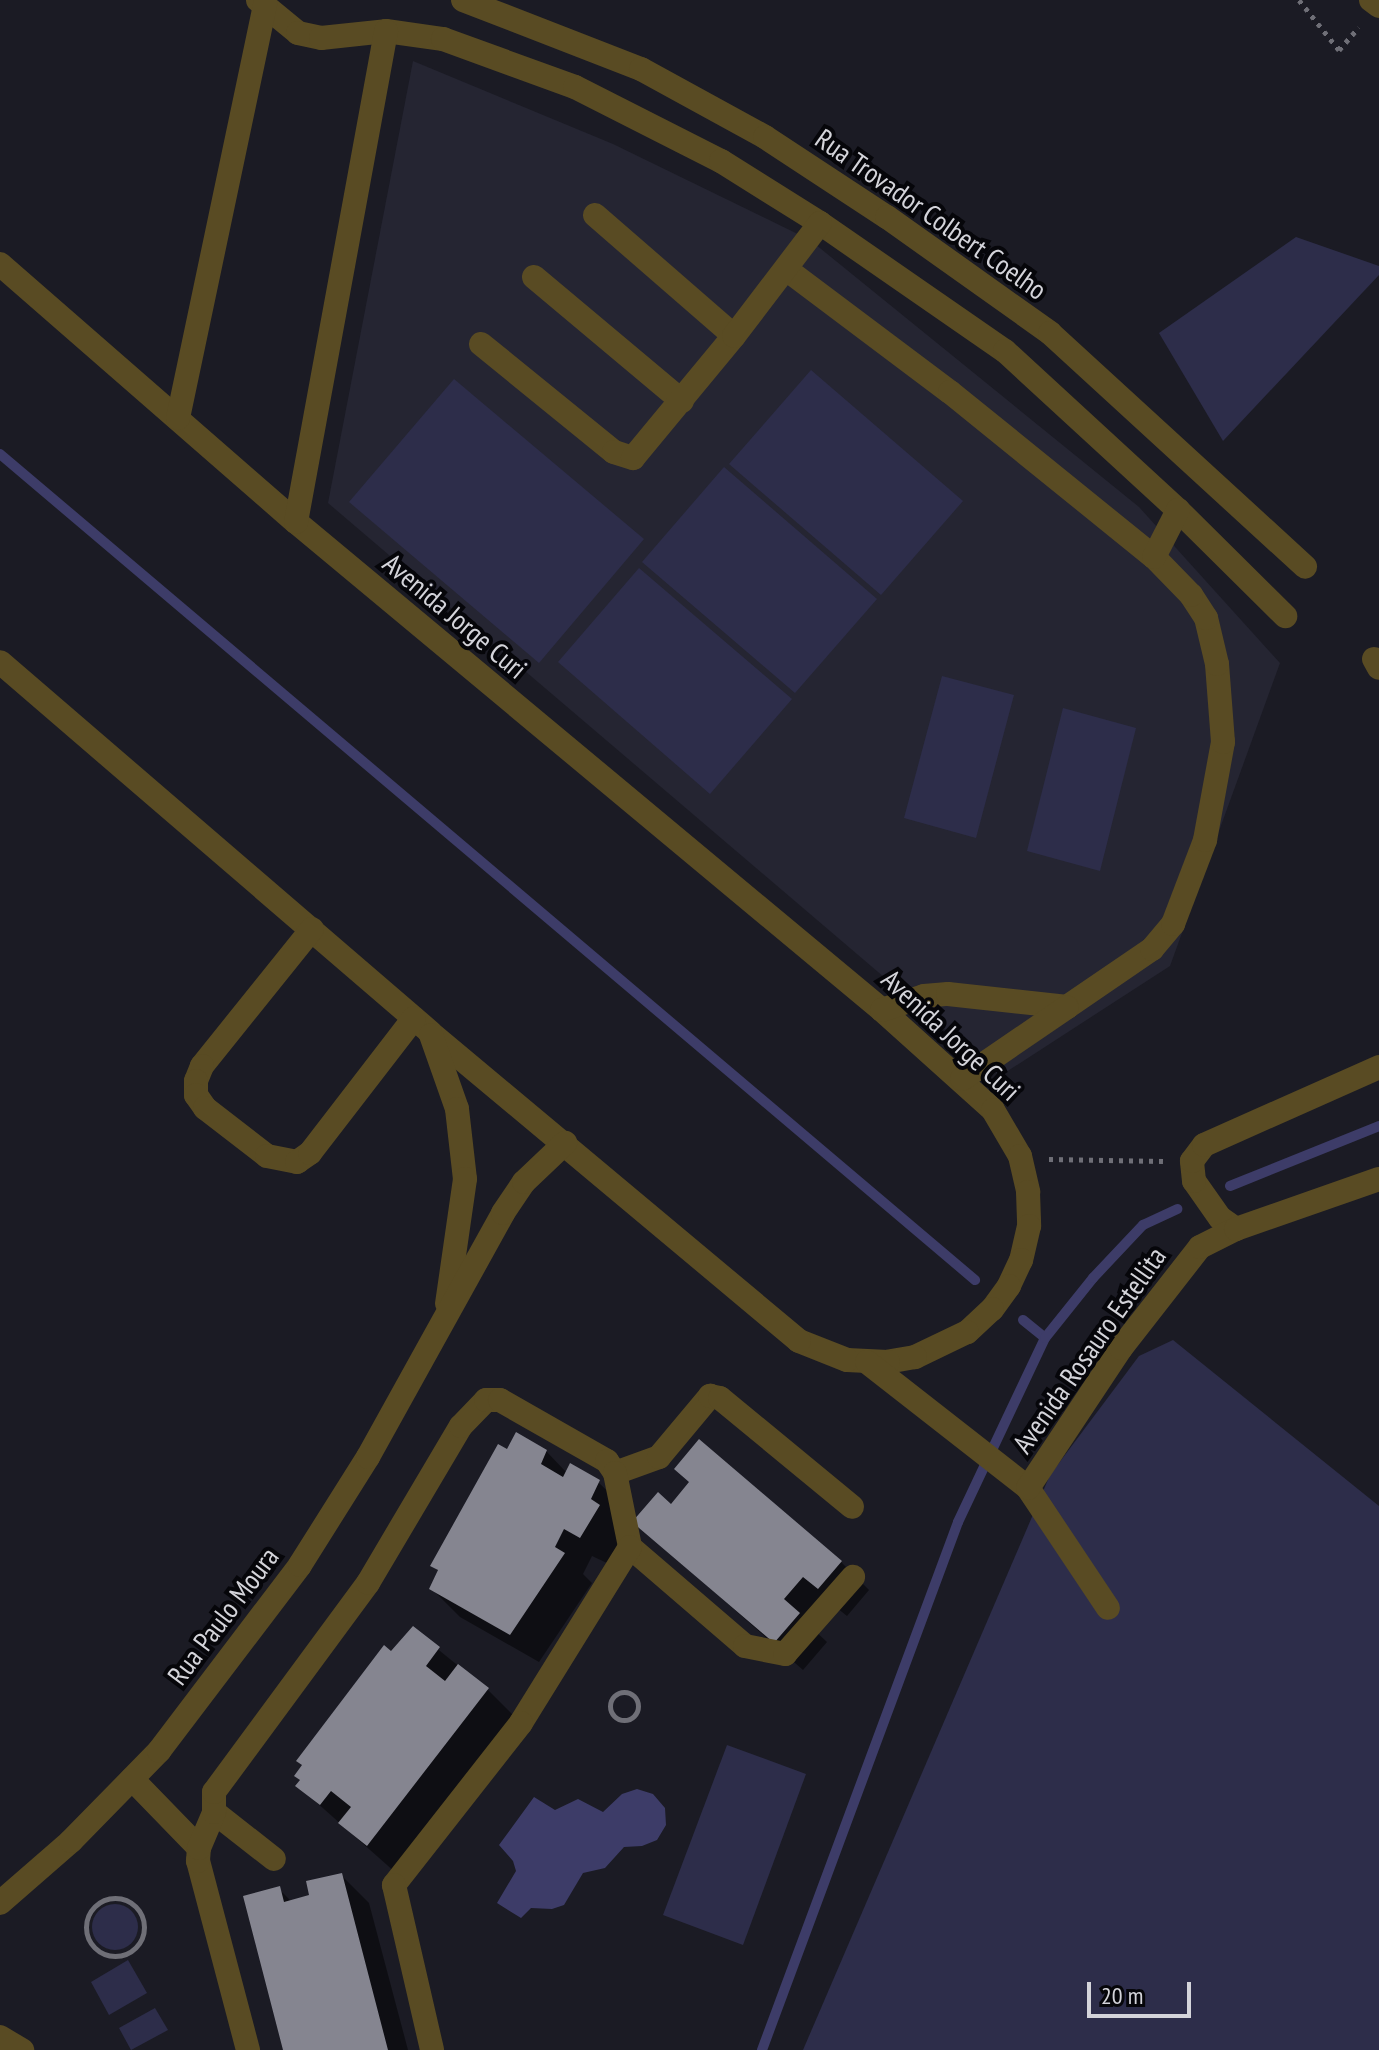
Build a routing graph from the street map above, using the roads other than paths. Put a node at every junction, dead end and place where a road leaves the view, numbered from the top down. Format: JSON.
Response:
{"nodes":[{"id":1,"x":463,"y":0,"type":"edge"},
{"id":2,"x":1371,"y":0,"type":"edge"},
{"id":3,"x":262,"y":2,"type":"edge"},
{"id":4,"x":1379,"y":6,"type":"edge"},
{"id":5,"x":386,"y":31,"type":"junction"},
{"id":6,"x":595,"y":215,"type":"dead end"},
{"id":7,"x":820,"y":223,"type":"junction"},
{"id":8,"x":0,"y":264,"type":"edge"},
{"id":9,"x":786,"y":269,"type":"junction"},
{"id":10,"x":534,"y":277,"type":"dead end"},
{"id":11,"x":734,"y":336,"type":"junction"},
{"id":12,"x":481,"y":344,"type":"dead end"},
{"id":13,"x":682,"y":401,"type":"junction"},
{"id":14,"x":178,"y":418,"type":"junction"},
{"id":15,"x":1178,"y":510,"type":"junction"},
{"id":16,"x":296,"y":522,"type":"junction"},
{"id":17,"x":1154,"y":557,"type":"junction"},
{"id":18,"x":1305,"y":567,"type":"dead end"},
{"id":19,"x":1285,"y":616,"type":"dead end"},
{"id":20,"x":0,"y":662,"type":"edge"},
{"id":21,"x":312,"y":929,"type":"junction"},
{"id":22,"x":1067,"y":1007,"type":"junction"},
{"id":23,"x":882,"y":1010,"type":"junction"},
{"id":24,"x":422,"y":1025,"type":"junction"},
{"id":25,"x":1379,"y":1067,"type":"edge"},
{"id":26,"x":962,"y":1079,"type":"junction"},
{"id":27,"x":565,"y":1143,"type":"junction"},
{"id":28,"x":1379,"y":1179,"type":"edge"},
{"id":29,"x":1236,"y":1229,"type":"junction"},
{"id":30,"x":443,"y":1326,"type":"junction"},
{"id":31,"x":867,"y":1362,"type":"junction"},
{"id":32,"x":615,"y":1473,"type":"junction"},
{"id":33,"x":1028,"y":1488,"type":"junction"},
{"id":34,"x":852,"y":1507,"type":"dead end"},
{"id":35,"x":630,"y":1547,"type":"junction"},
{"id":36,"x":853,"y":1577,"type":"dead end"},
{"id":37,"x":1108,"y":1608,"type":"dead end"},
{"id":38,"x":132,"y":1779,"type":"junction"},
{"id":39,"x":214,"y":1812,"type":"junction"},
{"id":40,"x":199,"y":1848,"type":"junction"},
{"id":41,"x":274,"y":1859,"type":"dead end"},
{"id":42,"x":0,"y":1903,"type":"edge"},
{"id":43,"x":0,"y":2037,"type":"edge"},
{"id":44,"x":22,"y":2050,"type":"edge"},
{"id":45,"x":248,"y":2050,"type":"edge"},
{"id":46,"x":432,"y":2050,"type":"edge"}],
"edges":[{"from":1,"to":18,"type":"street","name":"Rua Trovador Colbert Coelho"},
{"from":2,"to":4,"type":"street"},
{"from":3,"to":5,"type":"street"},
{"from":3,"to":14,"type":"street"},
{"from":5,"to":7,"type":"street"},
{"from":5,"to":16,"type":"street"},
{"from":6,"to":11,"type":"street"},
{"from":7,"to":9,"type":"street"},
{"from":7,"to":15,"type":"street"},
{"from":8,"to":14,"type":"street","name":"Avenida Jorge Curi"},
{"from":9,"to":11,"type":"street"},
{"from":9,"to":17,"type":"street"},
{"from":10,"to":13,"type":"street"},
{"from":11,"to":13,"type":"street"},
{"from":12,"to":13,"type":"street"},
{"from":14,"to":16,"type":"street","name":"Avenida Jorge Curi"},
{"from":15,"to":17,"type":"street"},
{"from":15,"to":19,"type":"street"},
{"from":16,"to":23,"type":"street","name":"Avenida Jorge Curi"},
{"from":17,"to":22,"type":"street"},
{"from":20,"to":21,"type":"street","name":"Avenida Jorge Curi"},
{"from":21,"to":24,"type":"street","name":"Avenida Jorge Curi"},
{"from":21,"to":24,"type":"street"},
{"from":22,"to":23,"type":"street"},
{"from":22,"to":26,"type":"street"},
{"from":23,"to":26,"type":"street","name":"Avenida Jorge Curi"},
{"from":24,"to":27,"type":"street","name":"Avenida Jorge Curi"},
{"from":24,"to":30,"type":"street","name":"Rua Paulo Moura"},
{"from":25,"to":29,"type":"street"},
{"from":26,"to":31,"type":"street","name":"Avenida Jorge Curi"},
{"from":27,"to":30,"type":"street","name":"Rua Paulo Moura"},
{"from":27,"to":31,"type":"street","name":"Avenida Jorge Curi"},
{"from":28,"to":29,"type":"street","name":"Avenida Rosauro Estellita"},
{"from":29,"to":33,"type":"street","name":"Avenida Rosauro Estellita"},
{"from":30,"to":38,"type":"street","name":"Rua Paulo Moura"},
{"from":31,"to":33,"type":"street"},
{"from":32,"to":34,"type":"street"},
{"from":32,"to":35,"type":"street"},
{"from":32,"to":39,"type":"street"},
{"from":33,"to":37,"type":"street"},
{"from":35,"to":36,"type":"street"},
{"from":35,"to":46,"type":"street"},
{"from":38,"to":40,"type":"street"},
{"from":38,"to":42,"type":"street","name":"Rua Paulo Moura"},
{"from":39,"to":40,"type":"street"},
{"from":39,"to":41,"type":"street"},
{"from":40,"to":45,"type":"street"},
{"from":43,"to":44,"type":"street"}]}
